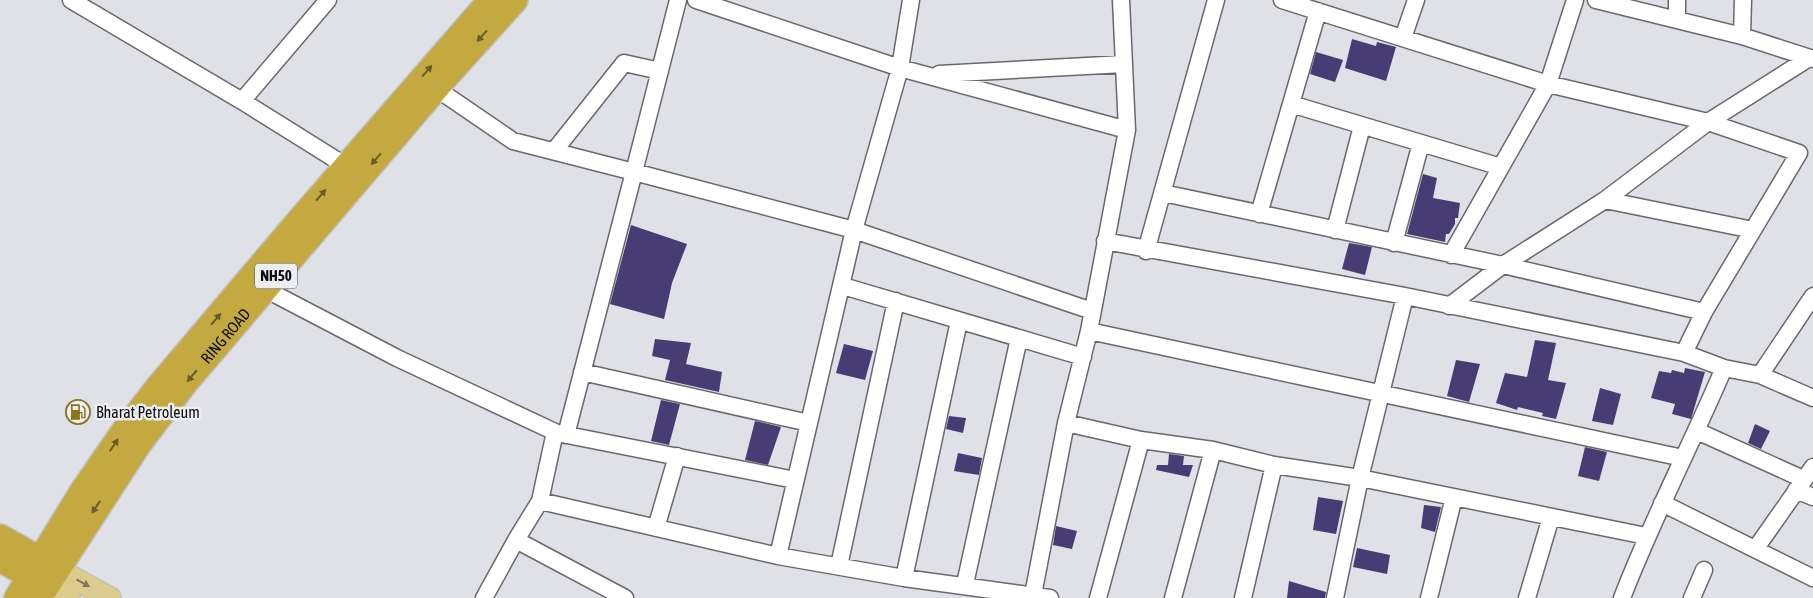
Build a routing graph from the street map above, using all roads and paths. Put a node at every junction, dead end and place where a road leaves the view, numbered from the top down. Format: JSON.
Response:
{"nodes":[{"id":1,"x":71,"y":0,"type":"edge"},
{"id":2,"x":328,"y":0,"type":"edge"},
{"id":3,"x":491,"y":0,"type":"edge"},
{"id":4,"x":515,"y":0,"type":"edge"},
{"id":5,"x":678,"y":0,"type":"edge"},
{"id":6,"x":696,"y":0,"type":"edge"},
{"id":7,"x":911,"y":0,"type":"edge"},
{"id":8,"x":1121,"y":0,"type":"edge"},
{"id":9,"x":1216,"y":0,"type":"edge"},
{"id":10,"x":1282,"y":0,"type":"edge"},
{"id":11,"x":1416,"y":0,"type":"edge"},
{"id":12,"x":1574,"y":0,"type":"edge"},
{"id":13,"x":1596,"y":0,"type":"edge"},
{"id":14,"x":1677,"y":0,"type":"edge"},
{"id":15,"x":1743,"y":0,"type":"edge"},
{"id":16,"x":1318,"y":11,"type":"junction"},
{"id":17,"x":1678,"y":20,"type":"junction"},
{"id":18,"x":1742,"y":36,"type":"junction"},
{"id":19,"x":1403,"y":38,"type":"junction"},
{"id":20,"x":1811,"y":58,"type":"edge"},
{"id":21,"x":1124,"y":64,"type":"junction"},
{"id":22,"x":900,"y":68,"type":"junction"},
{"id":23,"x":660,"y":71,"type":"junction"},
{"id":24,"x":926,"y":75,"type":"junction"},
{"id":25,"x":1548,"y":84,"type":"junction"},
{"id":26,"x":437,"y":89,"type":"junction"},
{"id":27,"x":242,"y":101,"type":"junction"},
{"id":28,"x":1291,"y":104,"type":"junction"},
{"id":29,"x":1708,"y":122,"type":"junction"},
{"id":30,"x":1362,"y":126,"type":"junction"},
{"id":31,"x":1128,"y":130,"type":"junction"},
{"id":32,"x":1422,"y":143,"type":"junction"},
{"id":33,"x":554,"y":151,"type":"junction"},
{"id":34,"x":1806,"y":156,"type":"edge"},
{"id":35,"x":346,"y":166,"type":"junction"},
{"id":36,"x":1501,"y":167,"type":"junction"},
{"id":37,"x":634,"y":172,"type":"junction"},
{"id":38,"x":1162,"y":193,"type":"junction"},
{"id":39,"x":1605,"y":200,"type":"junction"},
{"id":40,"x":1259,"y":214,"type":"junction"},
{"id":41,"x":854,"y":230,"type":"junction"},
{"id":42,"x":1334,"y":230,"type":"junction"},
{"id":43,"x":1753,"y":230,"type":"junction"},
{"id":44,"x":1105,"y":241,"type":"junction"},
{"id":45,"x":1394,"y":243,"type":"junction"},
{"id":46,"x":1146,"y":251,"type":"junction"},
{"id":47,"x":1451,"y":255,"type":"junction"},
{"id":48,"x":1503,"y":266,"type":"junction"},
{"id":49,"x":843,"y":286,"type":"junction"},
{"id":50,"x":265,"y":289,"type":"junction"},
{"id":51,"x":1405,"y":296,"type":"junction"},
{"id":52,"x":1813,"y":296,"type":"edge"},
{"id":53,"x":896,"y":301,"type":"junction"},
{"id":54,"x":1448,"y":306,"type":"junction"},
{"id":55,"x":1092,"y":310,"type":"junction"},
{"id":56,"x":1704,"y":312,"type":"junction"},
{"id":57,"x":959,"y":321,"type":"junction"},
{"id":58,"x":1089,"y":331,"type":"junction"},
{"id":59,"x":1019,"y":338,"type":"junction"},
{"id":60,"x":1684,"y":353,"type":"junction"},
{"id":61,"x":1083,"y":357,"type":"junction"},
{"id":62,"x":1724,"y":368,"type":"junction"},
{"id":63,"x":582,"y":372,"type":"junction"},
{"id":64,"x":1760,"y":375,"type":"junction"},
{"id":65,"x":1381,"y":392,"type":"junction"},
{"id":66,"x":1813,"y":398,"type":"edge"},
{"id":67,"x":809,"y":423,"type":"junction"},
{"id":68,"x":1066,"y":423,"type":"junction"},
{"id":69,"x":1697,"y":430,"type":"junction"},
{"id":70,"x":561,"y":433,"type":"junction"},
{"id":71,"x":1141,"y":440,"type":"junction"},
{"id":72,"x":1213,"y":450,"type":"junction"},
{"id":73,"x":677,"y":456,"type":"junction"},
{"id":74,"x":1683,"y":458,"type":"junction"},
{"id":75,"x":1274,"y":465,"type":"junction"},
{"id":76,"x":1360,"y":478,"type":"junction"},
{"id":77,"x":1804,"y":479,"type":"edge"},
{"id":78,"x":795,"y":480,"type":"junction"},
{"id":79,"x":1454,"y":497,"type":"junction"},
{"id":80,"x":1813,"y":497,"type":"edge"},
{"id":81,"x":540,"y":501,"type":"junction"},
{"id":82,"x":1662,"y":503,"type":"junction"},
{"id":83,"x":1551,"y":517,"type":"junction"},
{"id":84,"x":656,"y":528,"type":"junction"},
{"id":85,"x":1646,"y":536,"type":"junction"},
{"id":86,"x":0,"y":537,"type":"edge"},
{"id":87,"x":516,"y":540,"type":"junction"},
{"id":88,"x":1756,"y":548,"type":"junction"},
{"id":89,"x":778,"y":556,"type":"junction"},
{"id":90,"x":0,"y":559,"type":"edge"},
{"id":91,"x":839,"y":566,"type":"junction"},
{"id":92,"x":1704,"y":570,"type":"dead end"},
{"id":93,"x":42,"y":577,"type":"edge"},
{"id":94,"x":904,"y":578,"type":"junction"},
{"id":95,"x":1813,"y":578,"type":"edge"},
{"id":96,"x":965,"y":584,"type":"junction"},
{"id":97,"x":1033,"y":595,"type":"junction"},
{"id":98,"x":17,"y":598,"type":"edge"},
{"id":99,"x":69,"y":598,"type":"edge"},
{"id":100,"x":110,"y":598,"type":"edge"},
{"id":101,"x":484,"y":598,"type":"edge"},
{"id":102,"x":625,"y":598,"type":"edge"},
{"id":103,"x":1050,"y":598,"type":"edge"},
{"id":104,"x":1098,"y":598,"type":"edge"},
{"id":105,"x":1173,"y":598,"type":"edge"},
{"id":106,"x":1243,"y":598,"type":"edge"},
{"id":107,"x":1335,"y":598,"type":"edge"},
{"id":108,"x":1429,"y":598,"type":"edge"},
{"id":109,"x":1527,"y":598,"type":"edge"},
{"id":110,"x":1622,"y":598,"type":"edge"},
{"id":111,"x":1692,"y":598,"type":"edge"}],
"edges":[{"from":1,"to":27,"type":"street"},
{"from":2,"to":27,"type":"street"},
{"from":35,"to":3,"type":"highway","name":"RING ROAD","number":"NH50","one_way":true},
{"from":4,"to":26,"type":"highway","name":"RING ROAD","number":"NH50","one_way":true},
{"from":5,"to":23,"type":"street"},
{"from":6,"to":22,"type":"street"},
{"from":7,"to":22,"type":"street"},
{"from":8,"to":21,"type":"street"},
{"from":9,"to":38,"type":"street"},
{"from":10,"to":16,"type":"street"},
{"from":11,"to":19,"type":"street"},
{"from":12,"to":25,"type":"street"},
{"from":13,"to":17,"type":"street"},
{"from":14,"to":17,"type":"street"},
{"from":15,"to":18,"type":"street"},
{"from":16,"to":19,"type":"street"},
{"from":16,"to":28,"type":"street"},
{"from":17,"to":18,"type":"street"},
{"from":18,"to":20,"type":"street"},
{"from":19,"to":25,"type":"street"},
{"from":20,"to":29,"type":"street"},
{"from":21,"to":24,"type":"street"},
{"from":21,"to":31,"type":"street"},
{"from":22,"to":24,"type":"street"},
{"from":22,"to":41,"type":"street"},
{"from":23,"to":33,"type":"street"},
{"from":23,"to":37,"type":"street"},
{"from":24,"to":31,"type":"street"},
{"from":25,"to":29,"type":"street"},
{"from":25,"to":36,"type":"street"},
{"from":26,"to":33,"type":"street"},
{"from":26,"to":50,"type":"highway","name":"RING ROAD","number":"NH50","one_way":true},
{"from":27,"to":35,"type":"street"},
{"from":28,"to":30,"type":"street"},
{"from":28,"to":40,"type":"street"},
{"from":29,"to":34,"type":"street"},
{"from":29,"to":39,"type":"street"},
{"from":30,"to":32,"type":"street"},
{"from":30,"to":42,"type":"street"},
{"from":31,"to":44,"type":"street"},
{"from":32,"to":36,"type":"street"},
{"from":32,"to":45,"type":"street"},
{"from":33,"to":37,"type":"street"},
{"from":34,"to":43,"type":"street"},
{"from":93,"to":35,"type":"highway","name":"RING ROAD","number":"NH50","one_way":true},
{"from":36,"to":47,"type":"street"},
{"from":37,"to":41,"type":"street"},
{"from":37,"to":63,"type":"street"},
{"from":38,"to":40,"type":"street"},
{"from":38,"to":46,"type":"street"},
{"from":39,"to":43,"type":"street"},
{"from":39,"to":48,"type":"street"},
{"from":40,"to":42,"type":"street"},
{"from":41,"to":49,"type":"street"},
{"from":41,"to":55,"type":"street"},
{"from":42,"to":45,"type":"street"},
{"from":43,"to":56,"type":"street"},
{"from":44,"to":46,"type":"street"},
{"from":44,"to":55,"type":"street"},
{"from":45,"to":47,"type":"street"},
{"from":46,"to":51,"type":"street"},
{"from":47,"to":48,"type":"street"},
{"from":48,"to":54,"type":"street"},
{"from":48,"to":56,"type":"street"},
{"from":49,"to":53,"type":"street"},
{"from":49,"to":67,"type":"street"},
{"from":50,"to":70,"type":"street"},
{"from":50,"to":93,"type":"highway","name":"RING ROAD","number":"NH50","one_way":true},
{"from":51,"to":54,"type":"street"},
{"from":51,"to":65,"type":"street"},
{"from":52,"to":64,"type":"street"},
{"from":53,"to":57,"type":"street"},
{"from":53,"to":91,"type":"street"},
{"from":54,"to":60,"type":"street"},
{"from":55,"to":58,"type":"street"},
{"from":56,"to":60,"type":"street"},
{"from":57,"to":59,"type":"street"},
{"from":57,"to":94,"type":"street"},
{"from":58,"to":61,"type":"street"},
{"from":58,"to":65,"type":"street"},
{"from":59,"to":61,"type":"street"},
{"from":59,"to":96,"type":"street"},
{"from":60,"to":62,"type":"street"},
{"from":61,"to":68,"type":"street"},
{"from":62,"to":64,"type":"street"},
{"from":62,"to":69,"type":"street"},
{"from":63,"to":67,"type":"street"},
{"from":63,"to":70,"type":"street"},
{"from":64,"to":66,"type":"street"},
{"from":65,"to":74,"type":"street"},
{"from":65,"to":76,"type":"street"},
{"from":67,"to":78,"type":"street"},
{"from":68,"to":71,"type":"street"},
{"from":68,"to":97,"type":"street"},
{"from":69,"to":74,"type":"street"},
{"from":69,"to":77,"type":"street"},
{"from":70,"to":73,"type":"street"},
{"from":70,"to":81,"type":"street"},
{"from":71,"to":72,"type":"street"},
{"from":71,"to":104,"type":"street"},
{"from":72,"to":75,"type":"street"},
{"from":72,"to":105,"type":"street"},
{"from":73,"to":78,"type":"street"},
{"from":73,"to":84,"type":"street"},
{"from":74,"to":82,"type":"street"},
{"from":75,"to":76,"type":"street"},
{"from":75,"to":106,"type":"street"},
{"from":76,"to":79,"type":"street"},
{"from":76,"to":107,"type":"street"},
{"from":77,"to":80,"type":"street"},
{"from":77,"to":88,"type":"street"},
{"from":78,"to":89,"type":"street"},
{"from":79,"to":83,"type":"street"},
{"from":79,"to":108,"type":"street"},
{"from":81,"to":84,"type":"street"},
{"from":81,"to":87,"type":"street"},
{"from":82,"to":85,"type":"street"},
{"from":82,"to":88,"type":"street"},
{"from":83,"to":85,"type":"street"},
{"from":83,"to":109,"type":"street"},
{"from":84,"to":89,"type":"street"},
{"from":85,"to":110,"type":"street"},
{"from":86,"to":93,"type":"highway"},
{"from":87,"to":101,"type":"street"},
{"from":87,"to":102,"type":"street"},
{"from":88,"to":95,"type":"street"},
{"from":89,"to":91,"type":"street"},
{"from":90,"to":93,"type":"highway"},
{"from":91,"to":94,"type":"street"},
{"from":92,"to":111,"type":"street"},
{"from":93,"to":98,"type":"highway","name":"RING ROAD","number":"NH50"},
{"from":93,"to":99,"type":"main road"},
{"from":93,"to":100,"type":"main road","one_way":true},
{"from":94,"to":96,"type":"street"},
{"from":96,"to":97,"type":"street"},
{"from":97,"to":103,"type":"street"}]}
